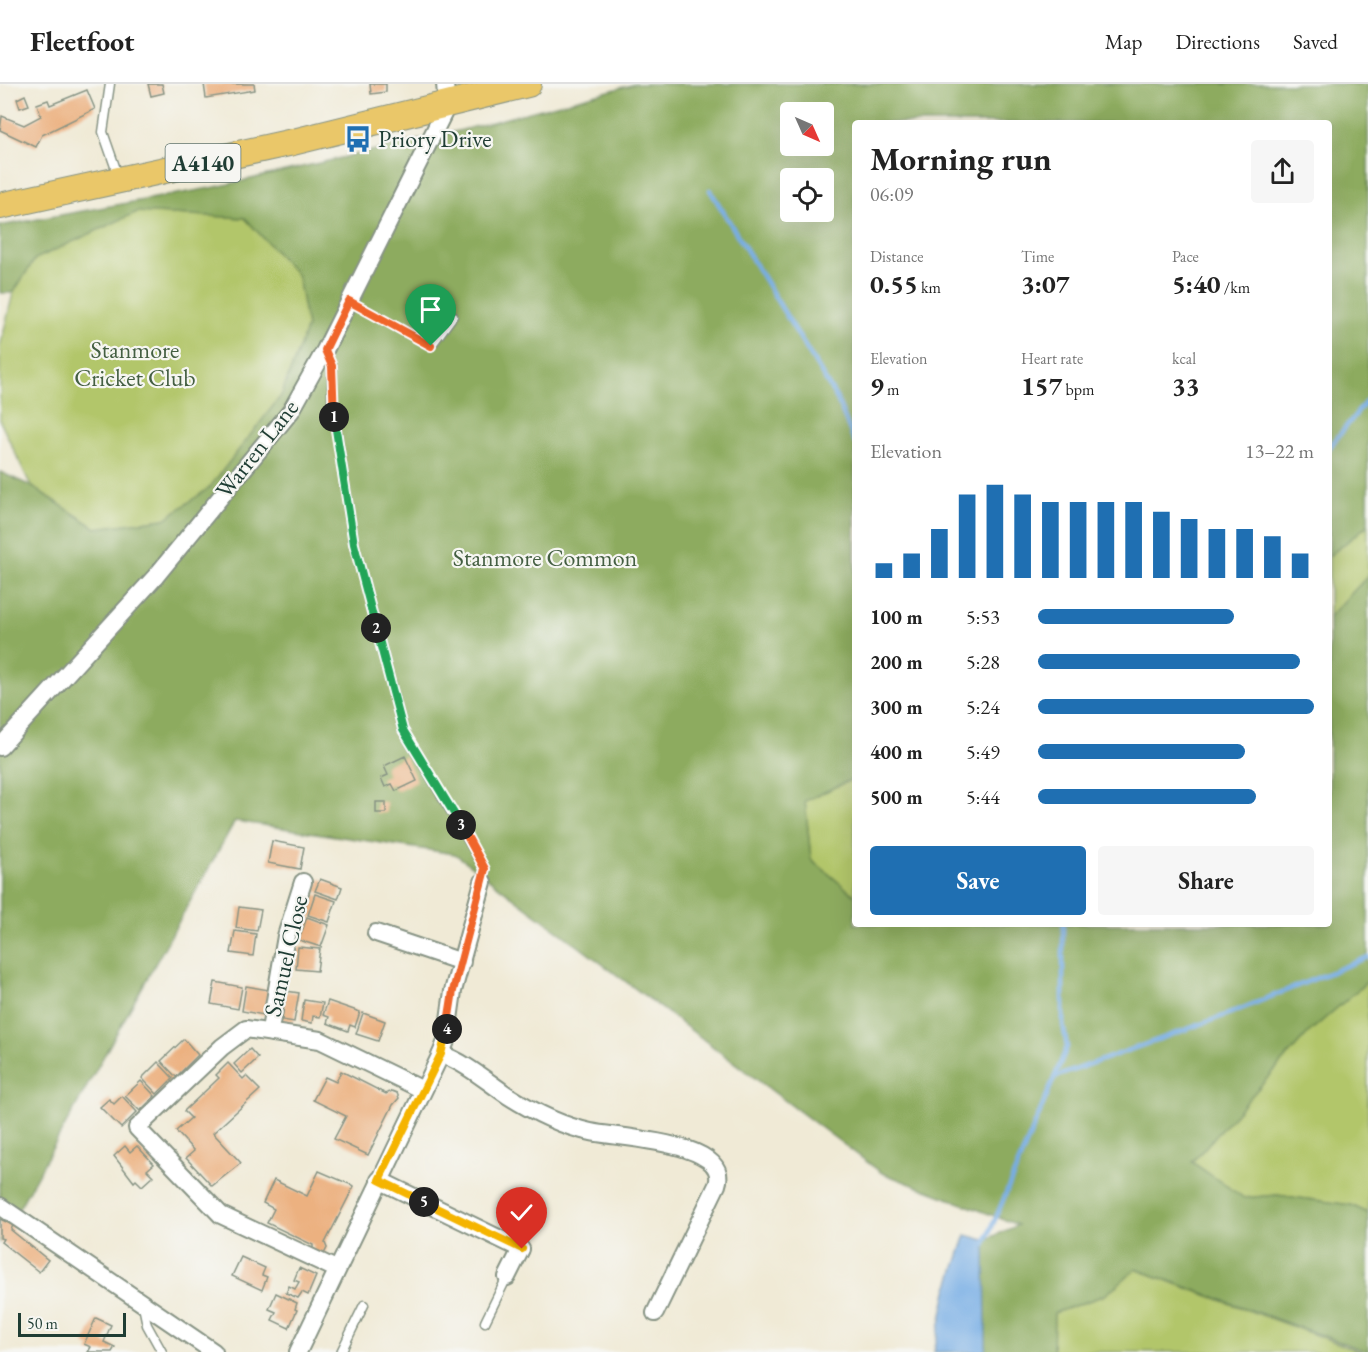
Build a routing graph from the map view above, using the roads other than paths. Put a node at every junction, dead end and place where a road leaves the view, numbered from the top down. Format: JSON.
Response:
{"nodes":[{"id":1,"x":110,"y":84,"type":"edge"},
{"id":2,"x":528,"y":84,"type":"edge"},
{"id":3,"x":446,"y":95,"type":"edge"},
{"id":4,"x":120,"y":181,"type":"junction"},
{"id":5,"x":0,"y":206,"type":"edge"},
{"id":6,"x":349,"y":301,"type":"junction"},
{"id":7,"x":453,"y":316,"type":"dead end"},
{"id":8,"x":325,"y":350,"type":"junction"},
{"id":9,"x":0,"y":747,"type":"edge"},
{"id":10,"x":303,"y":882,"type":"dead end"},
{"id":11,"x":483,"y":882,"type":"joint"},
{"id":12,"x":376,"y":933,"type":"dead end"},
{"id":13,"x":462,"y":962,"type":"junction"},
{"id":14,"x":270,"y":1030,"type":"junction"},
{"id":15,"x":441,"y":1054,"type":"junction"},
{"id":16,"x":423,"y":1089,"type":"junction"},
{"id":17,"x":379,"y":1180,"type":"junction"},
{"id":18,"x":0,"y":1206,"type":"edge"},
{"id":19,"x":336,"y":1269,"type":"junction"},
{"id":20,"x":507,"y":1277,"type":"joint"},
{"id":21,"x":142,"y":1303,"type":"junction"},
{"id":22,"x":364,"y":1305,"type":"dead end"},
{"id":23,"x":655,"y":1314,"type":"dead end"},
{"id":24,"x":485,"y":1322,"type":"dead end"},
{"id":25,"x":302,"y":1351,"type":"edge"},
{"id":26,"x":162,"y":1352,"type":"edge"},
{"id":27,"x":214,"y":1352,"type":"edge"},
{"id":28,"x":341,"y":1352,"type":"edge"}],
"edges":[{"from":1,"to":4,"type":"lane"},
{"from":2,"to":3,"type":"main road","number":"A4140"},
{"from":3,"to":4,"type":"main road","number":"A4140"},
{"from":3,"to":6,"type":"street","name":"Warren Lane"},
{"from":4,"to":5,"type":"main road","number":"A4140"},
{"from":6,"to":7,"type":"lane"},
{"from":6,"to":8,"type":"street","name":"Warren Lane"},
{"from":8,"to":9,"type":"street","name":"Warren Lane"},
{"from":8,"to":11,"type":"lane"},
{"from":10,"to":14,"type":"street","name":"Samuel Close"},
{"from":11,"to":13,"type":"street"},
{"from":12,"to":13,"type":"street"},
{"from":13,"to":15,"type":"street"},
{"from":14,"to":16,"type":"street"},
{"from":14,"to":19,"type":"street"},
{"from":15,"to":16,"type":"street"},
{"from":15,"to":23,"type":"street"},
{"from":16,"to":17,"type":"street"},
{"from":17,"to":19,"type":"street"},
{"from":17,"to":20,"type":"street"},
{"from":18,"to":21,"type":"street"},
{"from":19,"to":25,"type":"street"},
{"from":20,"to":24,"type":"lane"},
{"from":21,"to":26,"type":"lane"},
{"from":21,"to":27,"type":"street"},
{"from":22,"to":28,"type":"lane"}]}
